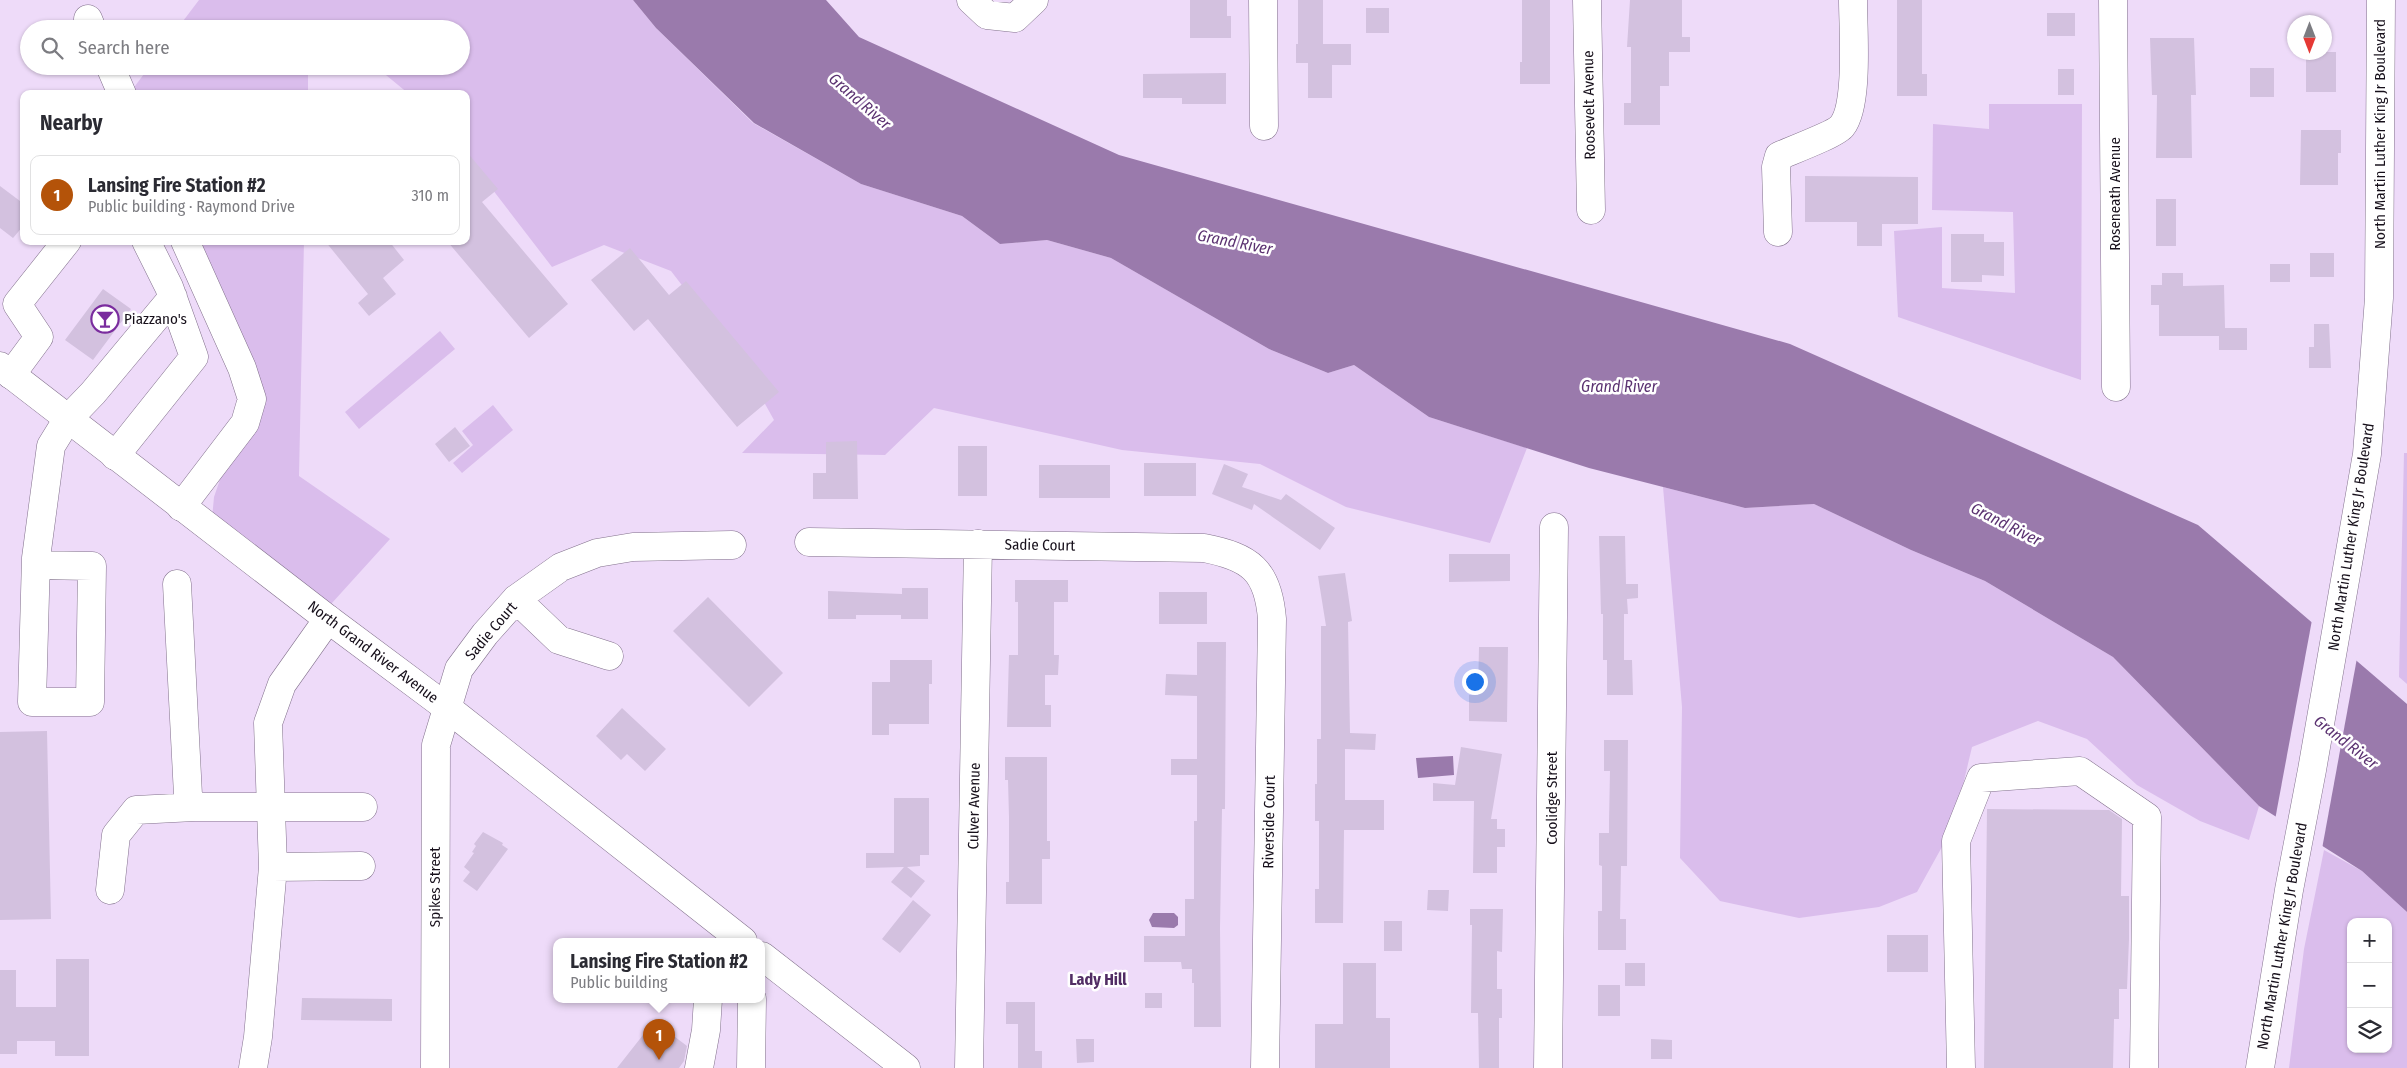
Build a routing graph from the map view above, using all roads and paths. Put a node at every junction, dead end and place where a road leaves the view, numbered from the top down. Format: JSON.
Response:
{"nodes":[{"id":1,"x":971,"y":0,"type":"edge"},
{"id":2,"x":1034,"y":0,"type":"edge"},
{"id":3,"x":1263,"y":0,"type":"edge"},
{"id":4,"x":1587,"y":0,"type":"edge"},
{"id":5,"x":1853,"y":0,"type":"edge"},
{"id":6,"x":2113,"y":0,"type":"edge"},
{"id":7,"x":2381,"y":0,"type":"edge"},
{"id":8,"x":114,"y":75,"type":"edge"},
{"id":9,"x":120,"y":90,"type":"edge"},
{"id":10,"x":1264,"y":126,"type":"dead end"},
{"id":11,"x":1591,"y":210,"type":"dead end"},
{"id":12,"x":1778,"y":232,"type":"dead end"},
{"id":13,"x":64,"y":245,"type":"edge"},
{"id":14,"x":148,"y":245,"type":"edge"},
{"id":15,"x":187,"y":245,"type":"edge"},
{"id":16,"x":173,"y":297,"type":"junction"},
{"id":17,"x":5,"y":371,"type":"edge"},
{"id":18,"x":2116,"y":387,"type":"dead end"},
{"id":19,"x":67,"y":420,"type":"junction"},
{"id":20,"x":115,"y":456,"type":"junction"},
{"id":21,"x":181,"y":507,"type":"junction"},
{"id":22,"x":1554,"y":527,"type":"dead end"},
{"id":23,"x":809,"y":542,"type":"dead end"},
{"id":24,"x":978,"y":544,"type":"junction"},
{"id":25,"x":732,"y":545,"type":"dead end"},
{"id":26,"x":36,"y":565,"type":"junction"},
{"id":27,"x":1261,"y":578,"type":"joint"},
{"id":28,"x":177,"y":584,"type":"dead end"},
{"id":29,"x":516,"y":599,"type":"junction"},
{"id":30,"x":328,"y":619,"type":"junction"},
{"id":31,"x":609,"y":656,"type":"dead end"},
{"id":32,"x":446,"y":706,"type":"junction"},
{"id":33,"x":271,"y":806,"type":"junction"},
{"id":34,"x":194,"y":807,"type":"junction"},
{"id":35,"x":363,"y":807,"type":"dead end"},
{"id":36,"x":361,"y":866,"type":"dead end"},
{"id":37,"x":273,"y":867,"type":"junction"},
{"id":38,"x":110,"y":890,"type":"dead end"},
{"id":39,"x":737,"y":938,"type":"edge"},
{"id":40,"x":765,"y":962,"type":"edge"},
{"id":41,"x":708,"y":1003,"type":"edge"},
{"id":42,"x":752,"y":1003,"type":"edge"},
{"id":43,"x":253,"y":1068,"type":"edge"},
{"id":44,"x":435,"y":1068,"type":"edge"},
{"id":45,"x":699,"y":1068,"type":"edge"},
{"id":46,"x":751,"y":1068,"type":"edge"},
{"id":47,"x":906,"y":1068,"type":"edge"},
{"id":48,"x":969,"y":1068,"type":"edge"},
{"id":49,"x":1265,"y":1068,"type":"edge"},
{"id":50,"x":1548,"y":1068,"type":"edge"},
{"id":51,"x":1962,"y":1068,"type":"edge"},
{"id":52,"x":2144,"y":1068,"type":"edge"},
{"id":53,"x":2260,"y":1068,"type":"edge"}],
"edges":[{"from":1,"to":2,"type":"street"},
{"from":3,"to":10,"type":"street"},
{"from":4,"to":11,"type":"street","name":"Roosevelt Avenue"},
{"from":5,"to":12,"type":"street"},
{"from":6,"to":18,"type":"street","name":"Roseneath Avenue"},
{"from":7,"to":53,"type":"street","name":"North Martin Luther King Jr Boulevard"},
{"from":8,"to":9,"type":"street"},
{"from":13,"to":17,"type":"street"},
{"from":14,"to":16,"type":"street"},
{"from":15,"to":21,"type":"street"},
{"from":16,"to":19,"type":"street"},
{"from":16,"to":20,"type":"street"},
{"from":17,"to":19,"type":"street","name":"North Grand River Avenue"},
{"from":19,"to":20,"type":"street","name":"North Grand River Avenue"},
{"from":19,"to":26,"type":"street"},
{"from":20,"to":21,"type":"street","name":"North Grand River Avenue"},
{"from":21,"to":30,"type":"street","name":"North Grand River Avenue"},
{"from":22,"to":50,"type":"street","name":"Coolidge Street"},
{"from":23,"to":24,"type":"street","name":"Sadie Court"},
{"from":24,"to":27,"type":"street","name":"Sadie Court"},
{"from":24,"to":48,"type":"street","name":"Culver Avenue"},
{"from":25,"to":29,"type":"street","name":"Sadie Court"},
{"from":26,"to":26,"type":"street"},
{"from":27,"to":49,"type":"street","name":"Riverside Court"},
{"from":28,"to":34,"type":"street"},
{"from":29,"to":31,"type":"street"},
{"from":29,"to":32,"type":"street","name":"Sadie Court"},
{"from":30,"to":32,"type":"street","name":"North Grand River Avenue"},
{"from":30,"to":33,"type":"street"},
{"from":32,"to":39,"type":"street","name":"North Grand River Avenue"},
{"from":32,"to":44,"type":"street","name":"Spikes Street"},
{"from":33,"to":34,"type":"street"},
{"from":33,"to":35,"type":"street"},
{"from":33,"to":37,"type":"street"},
{"from":34,"to":38,"type":"street"},
{"from":36,"to":37,"type":"street"},
{"from":37,"to":43,"type":"street"},
{"from":40,"to":47,"type":"street"},
{"from":41,"to":45,"type":"street"},
{"from":42,"to":46,"type":"street"},
{"from":51,"to":52,"type":"street"}]}
